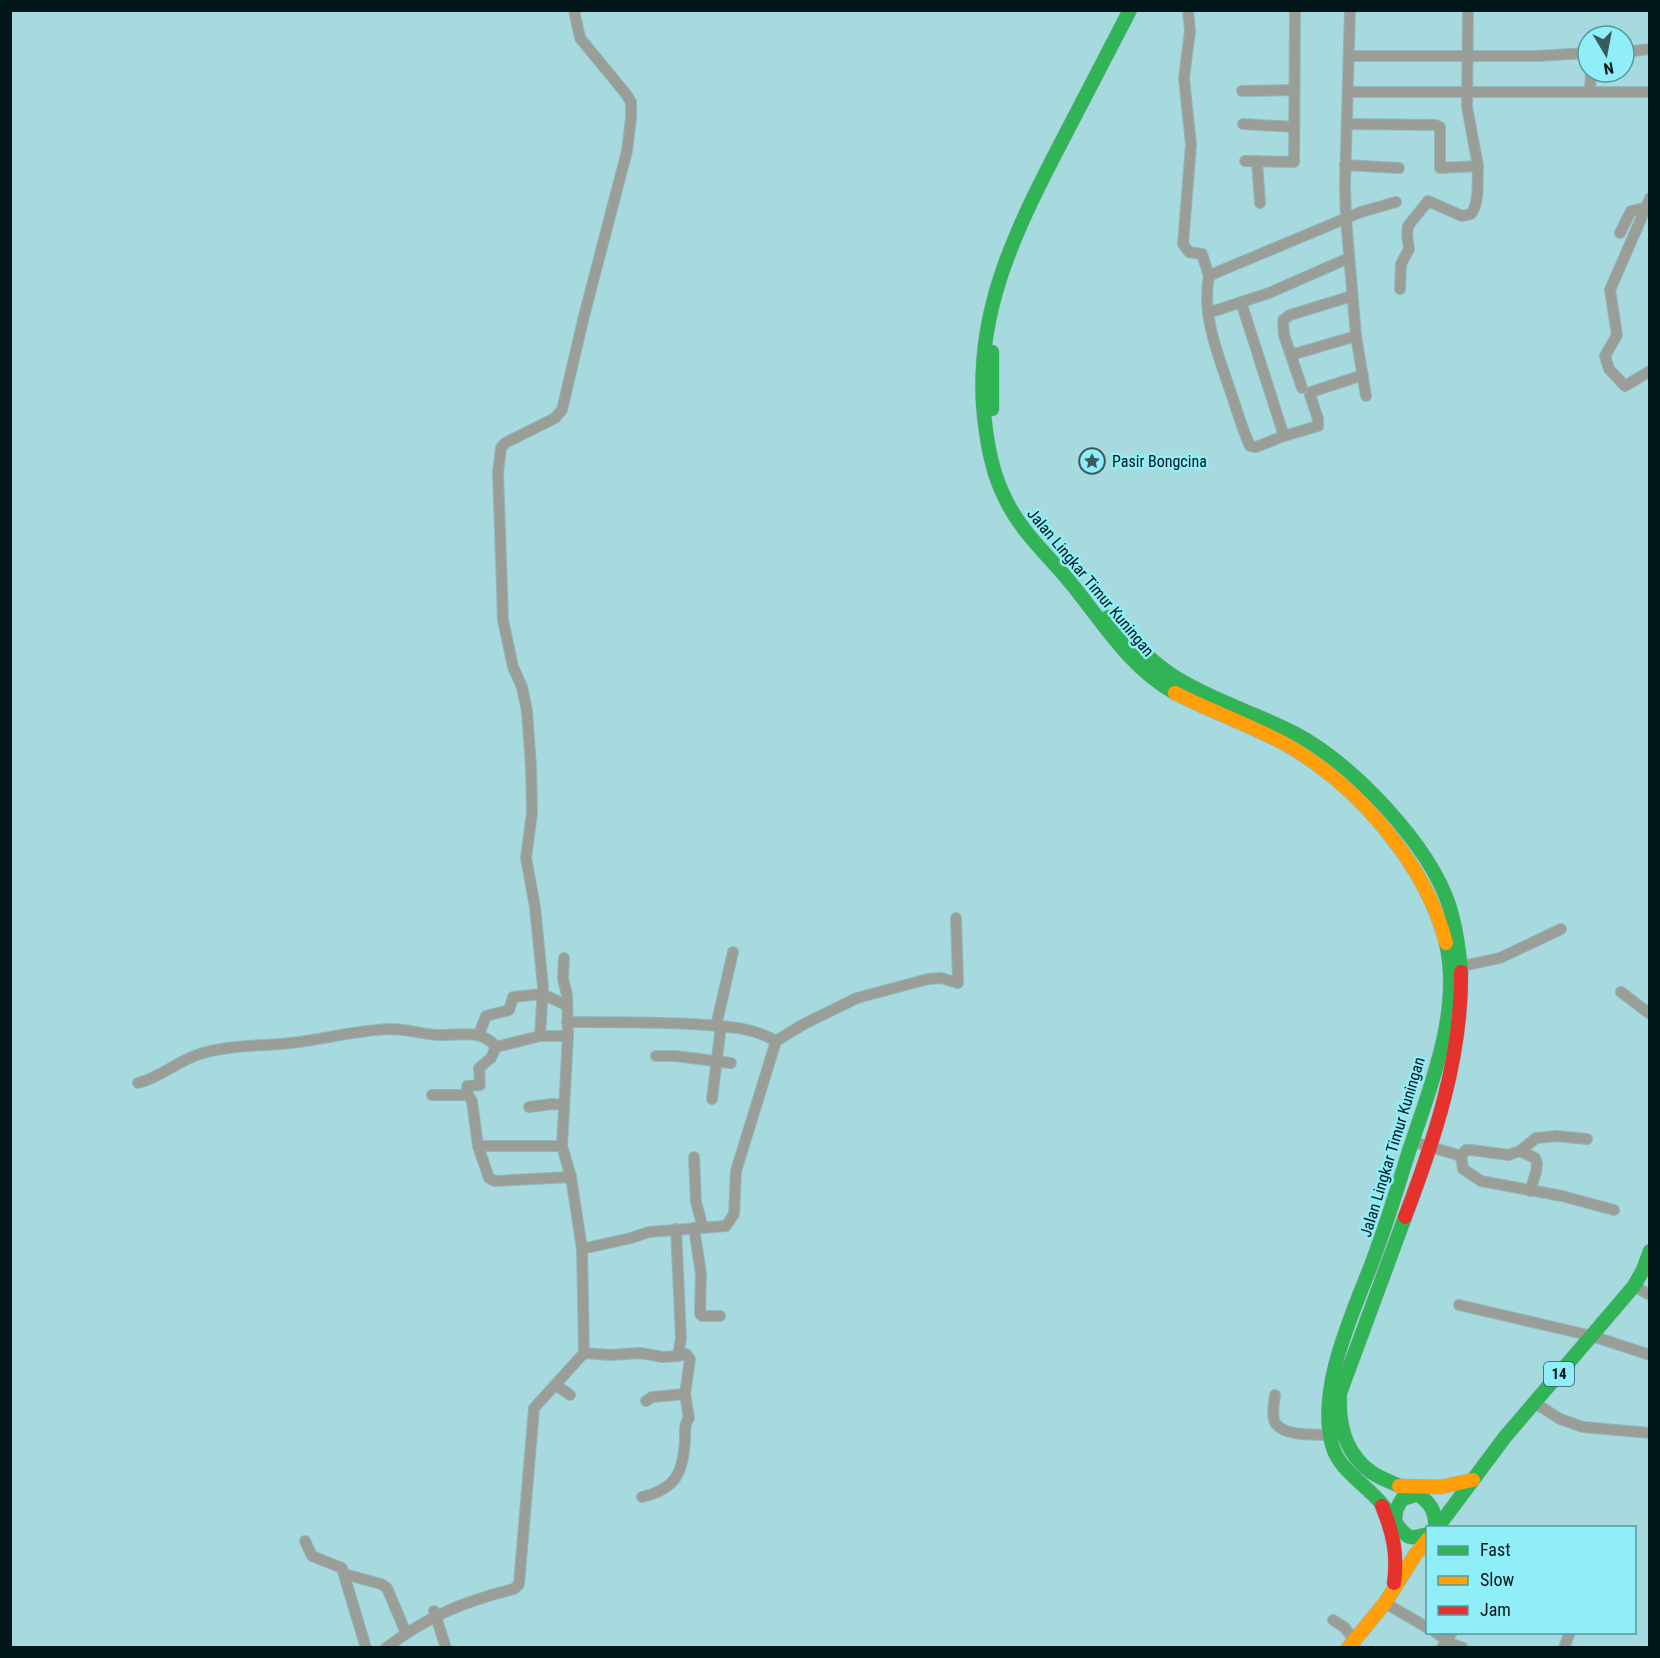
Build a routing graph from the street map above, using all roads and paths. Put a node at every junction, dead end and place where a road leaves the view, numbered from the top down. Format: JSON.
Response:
{"nodes":[{"id":1,"x":574,"y":10,"type":"edge"},
{"id":2,"x":1130,"y":10,"type":"edge"},
{"id":3,"x":1141,"y":10,"type":"edge"},
{"id":4,"x":1188,"y":10,"type":"edge"},
{"id":5,"x":1295,"y":10,"type":"edge"},
{"id":6,"x":1350,"y":10,"type":"edge"},
{"id":7,"x":1468,"y":10,"type":"edge"},
{"id":8,"x":1576,"y":54,"type":"edge"},
{"id":9,"x":1469,"y":55,"type":"junction"},
{"id":10,"x":1349,"y":56,"type":"junction"},
{"id":11,"x":1590,"y":84,"type":"edge"},
{"id":12,"x":1294,"y":90,"type":"junction"},
{"id":13,"x":1242,"y":91,"type":"dead end"},
{"id":14,"x":1348,"y":92,"type":"junction"},
{"id":15,"x":1467,"y":92,"type":"junction"},
{"id":16,"x":1590,"y":92,"type":"junction"},
{"id":17,"x":1650,"y":92,"type":"edge"},
{"id":18,"x":1243,"y":124,"type":"dead end"},
{"id":19,"x":1347,"y":124,"type":"junction"},
{"id":20,"x":1294,"y":127,"type":"junction"},
{"id":21,"x":1245,"y":161,"type":"dead end"},
{"id":22,"x":1257,"y":161,"type":"junction"},
{"id":23,"x":1345,"y":165,"type":"junction"},
{"id":24,"x":1478,"y":166,"type":"junction"},
{"id":25,"x":1399,"y":168,"type":"dead end"},
{"id":26,"x":1396,"y":202,"type":"dead end"},
{"id":27,"x":1260,"y":203,"type":"dead end"},
{"id":28,"x":1647,"y":203,"type":"edge"},
{"id":29,"x":1346,"y":219,"type":"junction"},
{"id":30,"x":1620,"y":233,"type":"dead end"},
{"id":31,"x":1349,"y":258,"type":"junction"},
{"id":32,"x":1209,"y":276,"type":"junction"},
{"id":33,"x":1400,"y":289,"type":"dead end"},
{"id":34,"x":1352,"y":296,"type":"junction"},
{"id":35,"x":1241,"y":302,"type":"junction"},
{"id":36,"x":1208,"y":314,"type":"junction"},
{"id":37,"x":1356,"y":336,"type":"junction"},
{"id":38,"x":1291,"y":355,"type":"junction"},
{"id":39,"x":1650,"y":371,"type":"edge"},
{"id":40,"x":1363,"y":375,"type":"junction"},
{"id":41,"x":1302,"y":388,"type":"dead end"},
{"id":42,"x":1366,"y":396,"type":"dead end"},
{"id":43,"x":1284,"y":436,"type":"junction"},
{"id":44,"x":956,"y":918,"type":"dead end"},
{"id":45,"x":1561,"y":929,"type":"dead end"},
{"id":46,"x":733,"y":952,"type":"dead end"},
{"id":47,"x":564,"y":958,"type":"dead end"},
{"id":48,"x":1463,"y":966,"type":"junction"},
{"id":49,"x":1622,"y":992,"type":"dead end"},
{"id":50,"x":542,"y":994,"type":"junction"},
{"id":51,"x":566,"y":1005,"type":"junction"},
{"id":52,"x":1650,"y":1014,"type":"edge"},
{"id":53,"x":567,"y":1022,"type":"junction"},
{"id":54,"x":719,"y":1026,"type":"junction"},
{"id":55,"x":479,"y":1034,"type":"junction"},
{"id":56,"x":540,"y":1036,"type":"junction"},
{"id":57,"x":568,"y":1036,"type":"junction"},
{"id":58,"x":776,"y":1041,"type":"junction"},
{"id":59,"x":496,"y":1047,"type":"junction"},
{"id":60,"x":656,"y":1056,"type":"dead end"},
{"id":61,"x":716,"y":1061,"type":"junction"},
{"id":62,"x":731,"y":1063,"type":"dead end"},
{"id":63,"x":138,"y":1083,"type":"dead end"},
{"id":64,"x":432,"y":1095,"type":"dead end"},
{"id":65,"x":468,"y":1095,"type":"junction"},
{"id":66,"x":712,"y":1099,"type":"dead end"},
{"id":67,"x":564,"y":1105,"type":"junction"},
{"id":68,"x":529,"y":1107,"type":"dead end"},
{"id":69,"x":1587,"y":1139,"type":"dead end"},
{"id":70,"x":1414,"y":1142,"type":"junction"},
{"id":71,"x":478,"y":1146,"type":"junction"},
{"id":72,"x":562,"y":1146,"type":"junction"},
{"id":73,"x":1431,"y":1148,"type":"junction"},
{"id":74,"x":1520,"y":1150,"type":"junction"},
{"id":75,"x":1461,"y":1156,"type":"junction"},
{"id":76,"x":694,"y":1157,"type":"dead end"},
{"id":77,"x":572,"y":1177,"type":"junction"},
{"id":78,"x":1530,"y":1191,"type":"junction"},
{"id":79,"x":1614,"y":1210,"type":"dead end"},
{"id":80,"x":698,"y":1228,"type":"junction"},
{"id":81,"x":676,"y":1229,"type":"junction"},
{"id":82,"x":582,"y":1249,"type":"junction"},
{"id":83,"x":1650,"y":1251,"type":"edge"},
{"id":84,"x":1634,"y":1286,"type":"junction"},
{"id":85,"x":1650,"y":1295,"type":"edge"},
{"id":86,"x":1459,"y":1305,"type":"dead end"},
{"id":87,"x":720,"y":1316,"type":"dead end"},
{"id":88,"x":1592,"y":1336,"type":"junction"},
{"id":89,"x":584,"y":1353,"type":"junction"},
{"id":90,"x":1650,"y":1355,"type":"edge"},
{"id":91,"x":678,"y":1356,"type":"junction"},
{"id":92,"x":556,"y":1385,"type":"junction"},
{"id":93,"x":685,"y":1394,"type":"junction"},
{"id":94,"x":570,"y":1395,"type":"dead end"},
{"id":95,"x":1275,"y":1395,"type":"dead end"},
{"id":96,"x":646,"y":1401,"type":"dead end"},
{"id":97,"x":1535,"y":1403,"type":"junction"},
{"id":98,"x":1650,"y":1432,"type":"edge"},
{"id":99,"x":1329,"y":1435,"type":"junction"},
{"id":100,"x":1473,"y":1480,"type":"junction"},
{"id":101,"x":1392,"y":1484,"type":"junction"},
{"id":102,"x":1372,"y":1493,"type":"junction"},
{"id":103,"x":1418,"y":1494,"type":"junction"},
{"id":104,"x":642,"y":1497,"type":"dead end"},
{"id":105,"x":1382,"y":1506,"type":"junction"},
{"id":106,"x":1395,"y":1521,"type":"junction"},
{"id":107,"x":1436,"y":1526,"type":"edge"},
{"id":108,"x":1437,"y":1526,"type":"edge"},
{"id":109,"x":1426,"y":1534,"type":"edge"},
{"id":110,"x":305,"y":1541,"type":"dead end"},
{"id":111,"x":1426,"y":1541,"type":"edge"},
{"id":112,"x":344,"y":1574,"type":"junction"},
{"id":113,"x":1393,"y":1591,"type":"junction"},
{"id":114,"x":1385,"y":1603,"type":"junction"},
{"id":115,"x":435,"y":1612,"type":"junction"},
{"id":116,"x":1333,"y":1620,"type":"dead end"},
{"id":117,"x":1426,"y":1627,"type":"edge"},
{"id":118,"x":406,"y":1633,"type":"junction"},
{"id":119,"x":1447,"y":1640,"type":"edge"},
{"id":120,"x":1351,"y":1643,"type":"edge"},
{"id":121,"x":366,"y":1647,"type":"edge"},
{"id":122,"x":386,"y":1647,"type":"edge"},
{"id":123,"x":446,"y":1647,"type":"edge"},
{"id":124,"x":1463,"y":1647,"type":"edge"}],
"edges":[{"from":1,"to":50,"type":"street"},
{"from":2,"to":70,"type":"main road","name":"Jalan Lingkar Timur Kuningan"},
{"from":3,"to":48,"type":"main road","name":"Jalan Lingkar Timur Kuningan"},
{"from":4,"to":32,"type":"street"},
{"from":5,"to":12,"type":"street"},
{"from":6,"to":10,"type":"street"},
{"from":7,"to":9,"type":"street"},
{"from":8,"to":9,"type":"street"},
{"from":9,"to":10,"type":"street"},
{"from":9,"to":15,"type":"street"},
{"from":10,"to":14,"type":"street"},
{"from":11,"to":16,"type":"street"},
{"from":12,"to":13,"type":"street"},
{"from":12,"to":20,"type":"street"},
{"from":14,"to":15,"type":"street"},
{"from":14,"to":19,"type":"street"},
{"from":15,"to":16,"type":"street"},
{"from":15,"to":24,"type":"street"},
{"from":16,"to":17,"type":"street"},
{"from":18,"to":20,"type":"street"},
{"from":19,"to":23,"type":"street"},
{"from":19,"to":24,"type":"street"},
{"from":20,"to":22,"type":"street"},
{"from":21,"to":22,"type":"street"},
{"from":22,"to":27,"type":"street"},
{"from":23,"to":25,"type":"street"},
{"from":23,"to":29,"type":"street"},
{"from":24,"to":33,"type":"street"},
{"from":26,"to":29,"type":"street"},
{"from":28,"to":30,"type":"street"},
{"from":28,"to":39,"type":"street"},
{"from":29,"to":31,"type":"street"},
{"from":29,"to":32,"type":"street"},
{"from":31,"to":34,"type":"street"},
{"from":31,"to":35,"type":"street"},
{"from":32,"to":36,"type":"street"},
{"from":34,"to":37,"type":"street"},
{"from":34,"to":38,"type":"street"},
{"from":35,"to":36,"type":"street"},
{"from":35,"to":43,"type":"street"},
{"from":36,"to":43,"type":"street"},
{"from":37,"to":38,"type":"street"},
{"from":37,"to":40,"type":"street"},
{"from":38,"to":41,"type":"street"},
{"from":40,"to":42,"type":"street"},
{"from":40,"to":43,"type":"street"},
{"from":44,"to":58,"type":"street"},
{"from":45,"to":48,"type":"street"},
{"from":46,"to":54,"type":"street"},
{"from":47,"to":51,"type":"street"},
{"from":48,"to":73,"type":"main road","name":"Jalan Lingkar Timur Kuningan"},
{"from":49,"to":52,"type":"street"},
{"from":50,"to":51,"type":"street"},
{"from":50,"to":55,"type":"street"},
{"from":50,"to":56,"type":"street"},
{"from":51,"to":53,"type":"street"},
{"from":53,"to":54,"type":"street"},
{"from":53,"to":57,"type":"street"},
{"from":54,"to":58,"type":"street"},
{"from":54,"to":61,"type":"street"},
{"from":55,"to":59,"type":"street"},
{"from":55,"to":63,"type":"street"},
{"from":56,"to":57,"type":"street"},
{"from":56,"to":59,"type":"street"},
{"from":57,"to":67,"type":"street"},
{"from":58,"to":80,"type":"street"},
{"from":59,"to":65,"type":"street"},
{"from":60,"to":61,"type":"street"},
{"from":61,"to":62,"type":"street"},
{"from":61,"to":66,"type":"street"},
{"from":64,"to":65,"type":"street"},
{"from":65,"to":71,"type":"street"},
{"from":67,"to":68,"type":"street"},
{"from":67,"to":72,"type":"street"},
{"from":69,"to":74,"type":"street"},
{"from":70,"to":73,"type":"street"},
{"from":70,"to":99,"type":"main road","name":"Jalan Lingkar Timur Kuningan"},
{"from":71,"to":72,"type":"street"},
{"from":71,"to":77,"type":"street"},
{"from":72,"to":77,"type":"street"},
{"from":73,"to":75,"type":"street"},
{"from":73,"to":101,"type":"main road","name":"Jalan Lingkar Timur Kuningan"},
{"from":74,"to":75,"type":"street"},
{"from":74,"to":78,"type":"street"},
{"from":75,"to":78,"type":"street"},
{"from":76,"to":80,"type":"street"},
{"from":77,"to":82,"type":"street"},
{"from":78,"to":79,"type":"street"},
{"from":80,"to":81,"type":"street"},
{"from":80,"to":87,"type":"street"},
{"from":81,"to":82,"type":"street"},
{"from":81,"to":91,"type":"street"},
{"from":82,"to":89,"type":"street"},
{"from":83,"to":84,"type":"main road","number":"14"},
{"from":84,"to":85,"type":"street"},
{"from":84,"to":88,"type":"main road","number":"14"},
{"from":86,"to":88,"type":"street"},
{"from":88,"to":90,"type":"street"},
{"from":88,"to":97,"type":"main road","number":"14"},
{"from":89,"to":91,"type":"street"},
{"from":89,"to":92,"type":"street"},
{"from":91,"to":93,"type":"street"},
{"from":92,"to":94,"type":"street"},
{"from":92,"to":115,"type":"street"},
{"from":93,"to":96,"type":"street"},
{"from":93,"to":104,"type":"street"},
{"from":95,"to":99,"type":"street"},
{"from":97,"to":98,"type":"street"},
{"from":97,"to":100,"type":"main road","number":"14"},
{"from":99,"to":102,"type":"main road","name":"Jalan Lingkar Timur Kuningan"},
{"from":100,"to":101,"type":"main road"},
{"from":100,"to":108,"type":"main road","number":"14"},
{"from":101,"to":102,"type":"main road"},
{"from":101,"to":103,"type":"main road","name":"Jalan Lingkar Timur Kuningan"},
{"from":102,"to":105,"type":"main road","name":"Jalan Lingkar Timur Kuningan"},
{"from":103,"to":106,"type":"main road"},
{"from":103,"to":107,"type":"main road","name":"Jalan Lingkar Timur Kuningan"},
{"from":105,"to":106,"type":"main road","name":"Jalan Lingkar Timur Kuningan"},
{"from":105,"to":113,"type":"main road"},
{"from":106,"to":109,"type":"main road","name":"Jalan Lingkar Timur Kuningan"},
{"from":110,"to":112,"type":"street"},
{"from":111,"to":113,"type":"main road"},
{"from":112,"to":118,"type":"street"},
{"from":112,"to":121,"type":"street"},
{"from":113,"to":114,"type":"main road"},
{"from":114,"to":117,"type":"street"},
{"from":114,"to":120,"type":"main road"},
{"from":115,"to":118,"type":"street"},
{"from":115,"to":123,"type":"street"},
{"from":116,"to":120,"type":"street"},
{"from":118,"to":122,"type":"street"},
{"from":119,"to":124,"type":"street"}]}
